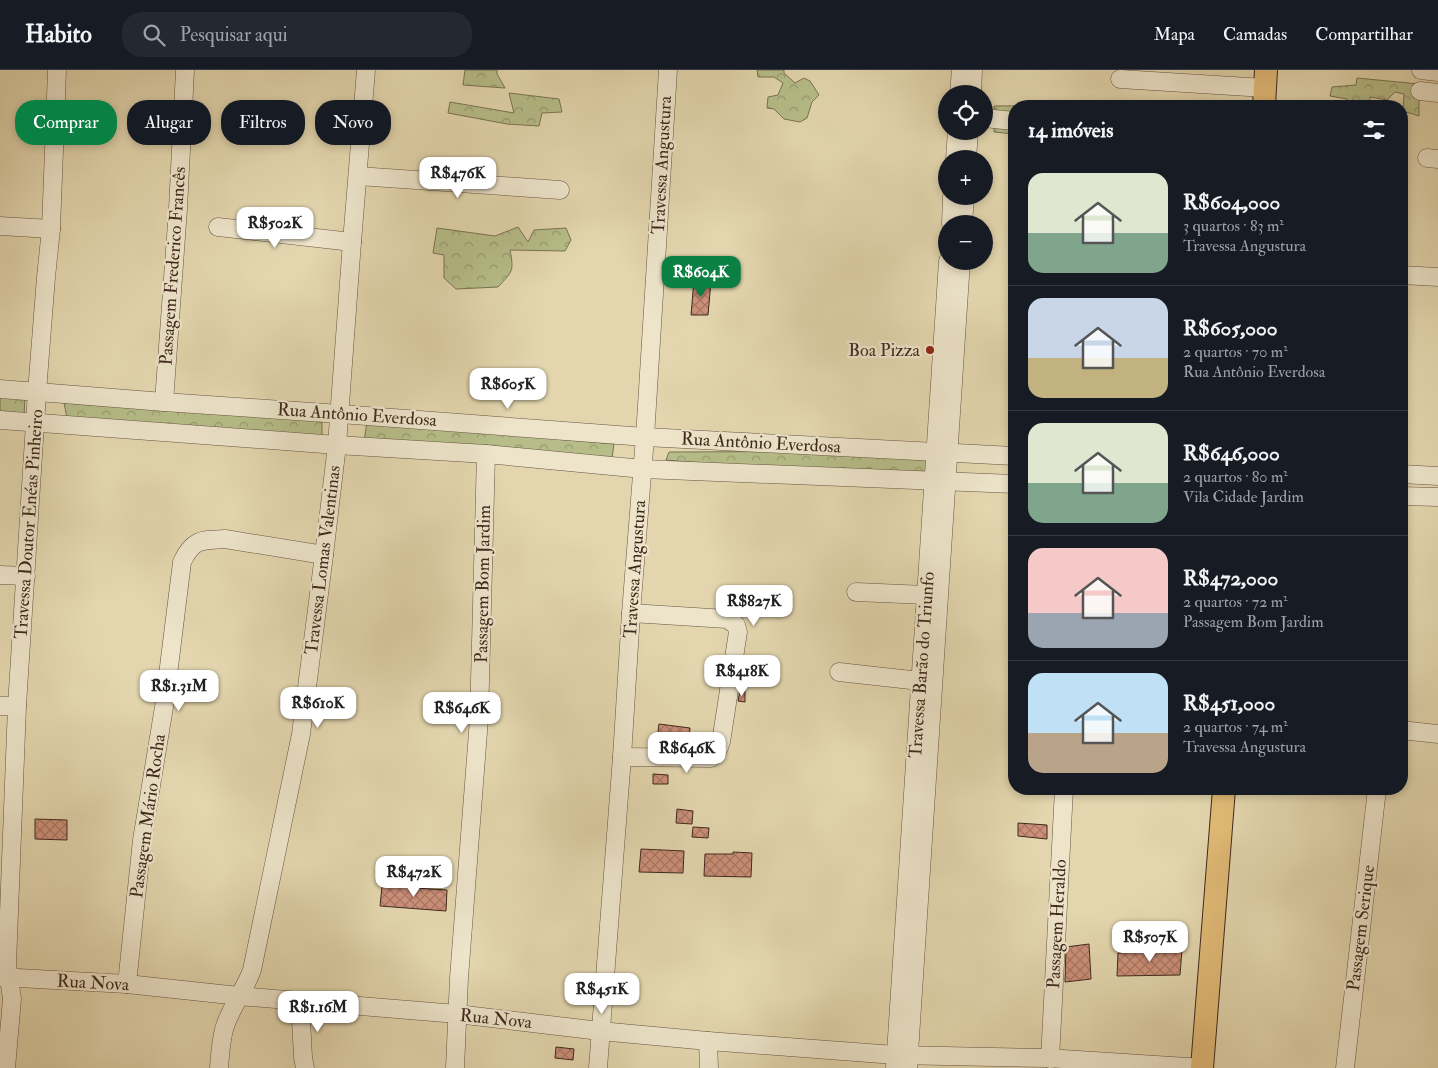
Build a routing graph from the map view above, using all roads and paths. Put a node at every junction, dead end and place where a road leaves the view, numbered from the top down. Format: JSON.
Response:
{"nodes":[{"id":1,"x":57,"y":70,"type":"edge"},
{"id":2,"x":185,"y":70,"type":"edge"},
{"id":3,"x":366,"y":70,"type":"edge"},
{"id":4,"x":668,"y":70,"type":"edge"},
{"id":5,"x":961,"y":70,"type":"edge"},
{"id":6,"x":974,"y":70,"type":"edge"},
{"id":7,"x":1422,"y":70,"type":"edge"},
{"id":8,"x":1438,"y":72,"type":"edge"},
{"id":9,"x":1120,"y":79,"type":"dead end"},
{"id":10,"x":960,"y":85,"type":"edge"},
{"id":11,"x":973,"y":85,"type":"edge"},
{"id":12,"x":1265,"y":88,"type":"edge"},
{"id":13,"x":1420,"y":90,"type":"dead end"},
{"id":14,"x":1438,"y":93,"type":"edge"},
{"id":15,"x":993,"y":119,"type":"edge"},
{"id":16,"x":1008,"y":120,"type":"edge"},
{"id":17,"x":358,"y":176,"type":"junction"},
{"id":18,"x":560,"y":190,"type":"dead end"},
{"id":19,"x":0,"y":226,"type":"edge"},
{"id":20,"x":218,"y":227,"type":"dead end"},
{"id":21,"x":51,"y":229,"type":"junction"},
{"id":22,"x":352,"y":242,"type":"junction"},
{"id":23,"x":948,"y":270,"type":"edge"},
{"id":24,"x":960,"y":270,"type":"edge"},
{"id":25,"x":1408,"y":275,"type":"edge"},
{"id":26,"x":1438,"y":277,"type":"edge"},
{"id":27,"x":0,"y":389,"type":"edge"},
{"id":28,"x":37,"y":392,"type":"junction"},
{"id":29,"x":164,"y":402,"type":"junction"},
{"id":30,"x":340,"y":414,"type":"junction"},
{"id":31,"x":0,"y":420,"type":"edge"},
{"id":32,"x":35,"y":422,"type":"junction"},
{"id":33,"x":646,"y":437,"type":"junction"},
{"id":34,"x":338,"y":445,"type":"junction"},
{"id":35,"x":942,"y":453,"type":"junction"},
{"id":36,"x":486,"y":454,"type":"junction"},
{"id":37,"x":1008,"y":456,"type":"edge"},
{"id":38,"x":643,"y":469,"type":"junction"},
{"id":39,"x":1408,"y":474,"type":"edge"},
{"id":40,"x":1438,"y":476,"type":"edge"},
{"id":41,"x":940,"y":482,"type":"junction"},
{"id":42,"x":1008,"y":484,"type":"edge"},
{"id":43,"x":1408,"y":496,"type":"edge"},
{"id":44,"x":1438,"y":497,"type":"edge"},
{"id":45,"x":324,"y":555,"type":"junction"},
{"id":46,"x":0,"y":575,"type":"edge"},
{"id":47,"x":26,"y":576,"type":"junction"},
{"id":48,"x":856,"y":592,"type":"dead end"},
{"id":49,"x":926,"y":595,"type":"junction"},
{"id":50,"x":638,"y":614,"type":"junction"},
{"id":51,"x":839,"y":672,"type":"dead end"},
{"id":52,"x":920,"y":681,"type":"junction"},
{"id":53,"x":9,"y":706,"type":"edge"},
{"id":54,"x":1408,"y":731,"type":"edge"},
{"id":55,"x":1438,"y":734,"type":"edge"},
{"id":56,"x":923,"y":751,"type":"junction"},
{"id":57,"x":622,"y":757,"type":"junction"},
{"id":58,"x":1064,"y":795,"type":"edge"},
{"id":59,"x":1224,"y":795,"type":"edge"},
{"id":60,"x":1376,"y":795,"type":"edge"},
{"id":61,"x":6,"y":846,"type":"edge"},
{"id":62,"x":4,"y":978,"type":"edge"},
{"id":63,"x":127,"y":984,"type":"junction"},
{"id":64,"x":239,"y":996,"type":"junction"},
{"id":65,"x":300,"y":1001,"type":"junction"},
{"id":66,"x":458,"y":1014,"type":"junction"},
{"id":67,"x":600,"y":1031,"type":"junction"},
{"id":68,"x":708,"y":1041,"type":"junction"},
{"id":69,"x":901,"y":1062,"type":"edge"},
{"id":70,"x":1048,"y":1062,"type":"edge"},
{"id":71,"x":6,"y":1068,"type":"edge"},
{"id":72,"x":219,"y":1068,"type":"edge"},
{"id":73,"x":305,"y":1068,"type":"edge"},
{"id":74,"x":454,"y":1068,"type":"edge"},
{"id":75,"x":598,"y":1068,"type":"edge"},
{"id":76,"x":709,"y":1068,"type":"edge"},
{"id":77,"x":1202,"y":1068,"type":"edge"},
{"id":78,"x":1345,"y":1068,"type":"edge"}],
"edges":[{"from":1,"to":21,"type":"street","name":"Travessa Doutor Enéas Pinheiro"},
{"from":2,"to":29,"type":"street","name":"Passagem Frederico Francês"},
{"from":3,"to":17,"type":"street","name":"Travessa Lomas Valentinas"},
{"from":4,"to":33,"type":"street","name":"Travessa Angustura"},
{"from":5,"to":10,"type":"street"},
{"from":6,"to":11,"type":"street"},
{"from":7,"to":8,"type":"street"},
{"from":9,"to":12,"type":"street"},
{"from":13,"to":14,"type":"street"},
{"from":15,"to":16,"type":"street"},
{"from":17,"to":18,"type":"street"},
{"from":17,"to":22,"type":"street","name":"Travessa Lomas Valentinas"},
{"from":19,"to":21,"type":"street"},
{"from":20,"to":22,"type":"street"},
{"from":21,"to":28,"type":"street","name":"Travessa Doutor Enéas Pinheiro"},
{"from":22,"to":30,"type":"street","name":"Travessa Lomas Valentinas"},
{"from":23,"to":35,"type":"street","name":"Travessa Barão do Triunfo"},
{"from":24,"to":35,"type":"street","name":"Travessa Barão do Triunfo"},
{"from":25,"to":26,"type":"street"},
{"from":27,"to":28,"type":"street","name":"Rua Antônio Everdosa"},
{"from":28,"to":29,"type":"street","name":"Rua Antônio Everdosa"},
{"from":28,"to":32,"type":"street","name":"Travessa Doutor Enéas Pinheiro"},
{"from":29,"to":30,"type":"street","name":"Rua Antônio Everdosa"},
{"from":30,"to":33,"type":"street","name":"Rua Antônio Everdosa"},
{"from":30,"to":34,"type":"street","name":"Travessa Lomas Valentinas"},
{"from":31,"to":32,"type":"street","name":"Rua Antônio Everdosa"},
{"from":32,"to":34,"type":"street","name":"Rua Antônio Everdosa"},
{"from":32,"to":47,"type":"street","name":"Travessa Doutor Enéas Pinheiro"},
{"from":33,"to":35,"type":"street","name":"Rua Antônio Everdosa"},
{"from":33,"to":38,"type":"street","name":"Travessa Angustura"},
{"from":34,"to":36,"type":"street","name":"Rua Antônio Everdosa"},
{"from":34,"to":45,"type":"street","name":"Travessa Lomas Valentinas"},
{"from":35,"to":37,"type":"street","name":"Rua Antônio Everdosa"},
{"from":35,"to":41,"type":"street","name":"Travessa Barão do Triunfo"},
{"from":36,"to":38,"type":"street","name":"Rua Antônio Everdosa"},
{"from":36,"to":66,"type":"street","name":"Passagem Bom Jardim"},
{"from":38,"to":41,"type":"street","name":"Rua Antônio Everdosa"},
{"from":38,"to":50,"type":"street","name":"Travessa Angustura"},
{"from":39,"to":40,"type":"street"},
{"from":41,"to":42,"type":"street","name":"Rua Antônio Everdosa"},
{"from":41,"to":49,"type":"street","name":"Travessa Barão do Triunfo"},
{"from":41,"to":56,"type":"street","name":"Travessa Barão do Triunfo"},
{"from":43,"to":44,"type":"street"},
{"from":45,"to":63,"type":"street","name":"Passagem Mário Rocha"},
{"from":45,"to":64,"type":"street","name":"Travessa Lomas Valentinas"},
{"from":46,"to":47,"type":"street"},
{"from":47,"to":53,"type":"street","name":"Travessa Doutor Enéas Pinheiro"},
{"from":48,"to":49,"type":"street"},
{"from":49,"to":52,"type":"street","name":"Travessa Barão do Triunfo"},
{"from":50,"to":57,"type":"street","name":"Travessa Angustura"},
{"from":50,"to":57,"type":"street"},
{"from":51,"to":52,"type":"street"},
{"from":52,"to":56,"type":"street","name":"Travessa Barão do Triunfo"},
{"from":53,"to":61,"type":"street","name":"Travessa Doutor Enéas Pinheiro"},
{"from":54,"to":55,"type":"street"},
{"from":56,"to":69,"type":"street","name":"Travessa Barão do Triunfo"},
{"from":57,"to":67,"type":"street","name":"Travessa Angustura"},
{"from":58,"to":70,"type":"street","name":"Passagem Heraldo"},
{"from":59,"to":77,"type":"main road"},
{"from":60,"to":78,"type":"street","name":"Passagem Serique"},
{"from":61,"to":62,"type":"street","name":"Travessa Doutor Enéas Pinheiro"},
{"from":62,"to":63,"type":"street","name":"Rua Nova"},
{"from":62,"to":71,"type":"street","name":"Travessa Doutor Enéas Pinheiro"},
{"from":63,"to":64,"type":"street","name":"Rua Nova"},
{"from":64,"to":65,"type":"street","name":"Rua Nova"},
{"from":64,"to":72,"type":"street","name":"Travessa Lomas Valentinas"},
{"from":65,"to":66,"type":"street","name":"Rua Nova"},
{"from":65,"to":73,"type":"street"},
{"from":66,"to":67,"type":"street","name":"Rua Nova"},
{"from":66,"to":74,"type":"street","name":"Passagem Bom Jardim"},
{"from":67,"to":68,"type":"street","name":"Rua Nova"},
{"from":67,"to":75,"type":"street","name":"Travessa Angustura"},
{"from":68,"to":69,"type":"street","name":"Rua Nova"},
{"from":68,"to":76,"type":"street"},
{"from":69,"to":70,"type":"street","name":"Rua Nova"},
{"from":70,"to":77,"type":"street","name":"Rua Nova"}]}
